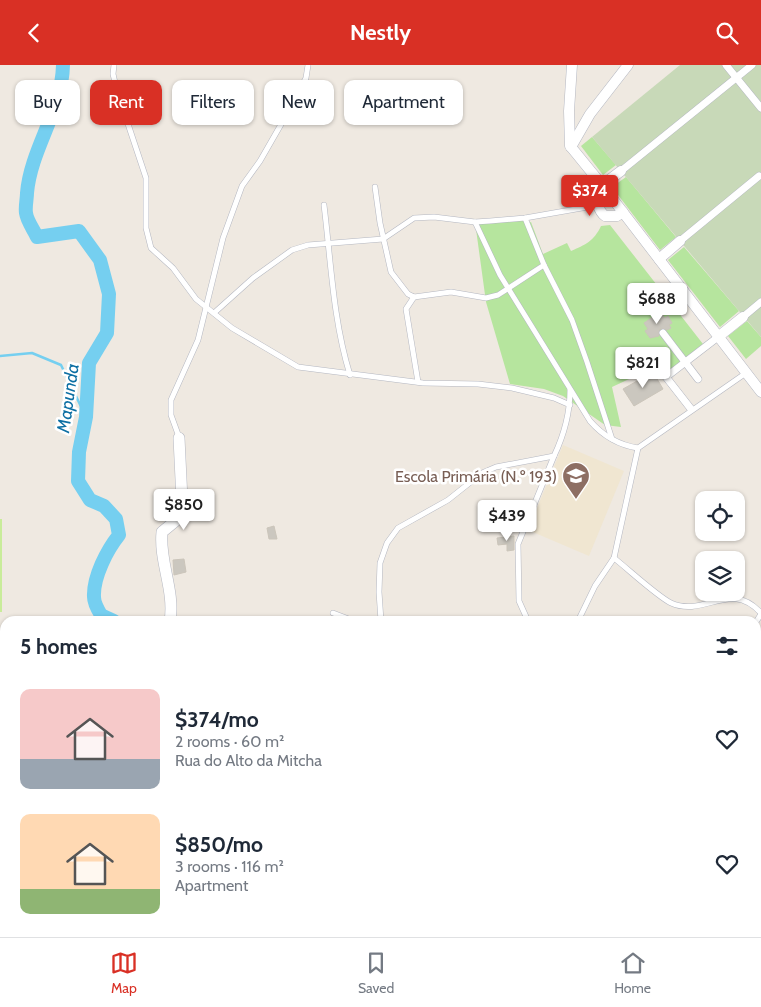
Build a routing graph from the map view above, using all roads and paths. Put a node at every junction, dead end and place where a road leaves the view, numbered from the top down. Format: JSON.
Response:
{"nodes":[{"id":1,"x":114,"y":65,"type":"edge"},
{"id":2,"x":308,"y":65,"type":"edge"},
{"id":3,"x":572,"y":65,"type":"edge"},
{"id":4,"x":628,"y":65,"type":"edge"},
{"id":5,"x":726,"y":65,"type":"edge"},
{"id":6,"x":752,"y":65,"type":"edge"},
{"id":7,"x":736,"y":77,"type":"junction"},
{"id":8,"x":761,"y":108,"type":"edge"},
{"id":9,"x":570,"y":147,"type":"junction"},
{"id":10,"x":621,"y":171,"type":"joint"},
{"id":11,"x":759,"y":176,"type":"dead end"},
{"id":12,"x":602,"y":185,"type":"junction"},
{"id":13,"x":375,"y":187,"type":"dead end"},
{"id":14,"x":324,"y":205,"type":"dead end"},
{"id":15,"x":599,"y":205,"type":"junction"},
{"id":16,"x":623,"y":212,"type":"junction"},
{"id":17,"x":525,"y":218,"type":"junction"},
{"id":18,"x":475,"y":222,"type":"junction"},
{"id":19,"x":383,"y":239,"type":"junction"},
{"id":20,"x":680,"y":241,"type":"joint"},
{"id":21,"x":329,"y":243,"type":"junction"},
{"id":22,"x":659,"y":259,"type":"junction"},
{"id":23,"x":544,"y":265,"type":"junction"},
{"id":24,"x":508,"y":288,"type":"junction"},
{"id":25,"x":414,"y":297,"type":"junction"},
{"id":26,"x":761,"y":302,"type":"edge"},
{"id":27,"x":205,"y":307,"type":"junction"},
{"id":28,"x":214,"y":313,"type":"junction"},
{"id":29,"x":744,"y":317,"type":"joint"},
{"id":30,"x":663,"y":333,"type":"dead end"},
{"id":31,"x":718,"y":337,"type":"junction"},
{"id":32,"x":685,"y":362,"type":"junction"},
{"id":33,"x":746,"y":373,"type":"junction"},
{"id":34,"x":350,"y":375,"type":"junction"},
{"id":35,"x":698,"y":379,"type":"dead end"},
{"id":36,"x":418,"y":382,"type":"junction"},
{"id":37,"x":570,"y":390,"type":"junction"},
{"id":38,"x":760,"y":390,"type":"edge"},
{"id":39,"x":570,"y":405,"type":"junction"},
{"id":40,"x":691,"y":409,"type":"dead end"},
{"id":41,"x":179,"y":438,"type":"joint"},
{"id":42,"x":612,"y":439,"type":"junction"},
{"id":43,"x":638,"y":448,"type":"junction"},
{"id":44,"x":554,"y":456,"type":"junction"},
{"id":45,"x":614,"y":558,"type":"junction"},
{"id":46,"x":333,"y":613,"type":"dead end"},
{"id":47,"x":761,"y":613,"type":"edge"},
{"id":48,"x":170,"y":616,"type":"edge"},
{"id":49,"x":341,"y":616,"type":"edge"},
{"id":50,"x":381,"y":616,"type":"edge"},
{"id":51,"x":526,"y":616,"type":"edge"},
{"id":52,"x":580,"y":616,"type":"edge"}],
"edges":[{"from":1,"to":27,"type":"lane"},
{"from":2,"to":27,"type":"lane"},
{"from":3,"to":9,"type":"street"},
{"from":4,"to":9,"type":"street"},
{"from":5,"to":7,"type":"street"},
{"from":6,"to":7,"type":"street"},
{"from":7,"to":8,"type":"street"},
{"from":7,"to":10,"type":"street"},
{"from":9,"to":12,"type":"street"},
{"from":10,"to":12,"type":"street"},
{"from":11,"to":20,"type":"street"},
{"from":12,"to":15,"type":"street"},
{"from":12,"to":16,"type":"street"},
{"from":13,"to":19,"type":"lane"},
{"from":14,"to":21,"type":"lane"},
{"from":15,"to":16,"type":"street"},
{"from":15,"to":17,"type":"lane"},
{"from":16,"to":22,"type":"street"},
{"from":17,"to":18,"type":"lane"},
{"from":17,"to":23,"type":"lane"},
{"from":18,"to":19,"type":"lane"},
{"from":18,"to":24,"type":"lane"},
{"from":19,"to":21,"type":"lane"},
{"from":19,"to":25,"type":"lane"},
{"from":20,"to":22,"type":"street"},
{"from":21,"to":28,"type":"lane"},
{"from":21,"to":34,"type":"lane"},
{"from":22,"to":31,"type":"street"},
{"from":23,"to":24,"type":"lane"},
{"from":23,"to":42,"type":"lane"},
{"from":24,"to":25,"type":"lane"},
{"from":24,"to":37,"type":"lane"},
{"from":25,"to":36,"type":"lane"},
{"from":26,"to":29,"type":"street"},
{"from":27,"to":28,"type":"lane"},
{"from":27,"to":41,"type":"lane"},
{"from":28,"to":34,"type":"lane"},
{"from":29,"to":31,"type":"street"},
{"from":30,"to":32,"type":"street"},
{"from":31,"to":32,"type":"street"},
{"from":31,"to":33,"type":"street"},
{"from":32,"to":35,"type":"street"},
{"from":32,"to":40,"type":"street"},
{"from":33,"to":38,"type":"street"},
{"from":33,"to":43,"type":"lane"},
{"from":34,"to":36,"type":"lane"},
{"from":36,"to":39,"type":"lane"},
{"from":37,"to":39,"type":"lane"},
{"from":37,"to":42,"type":"lane"},
{"from":39,"to":44,"type":"lane"},
{"from":41,"to":48,"type":"street"},
{"from":42,"to":43,"type":"lane"},
{"from":43,"to":45,"type":"lane"},
{"from":44,"to":50,"type":"lane"},
{"from":44,"to":51,"type":"lane"},
{"from":45,"to":47,"type":"lane"},
{"from":45,"to":52,"type":"lane"},
{"from":46,"to":49,"type":"lane"}]}
